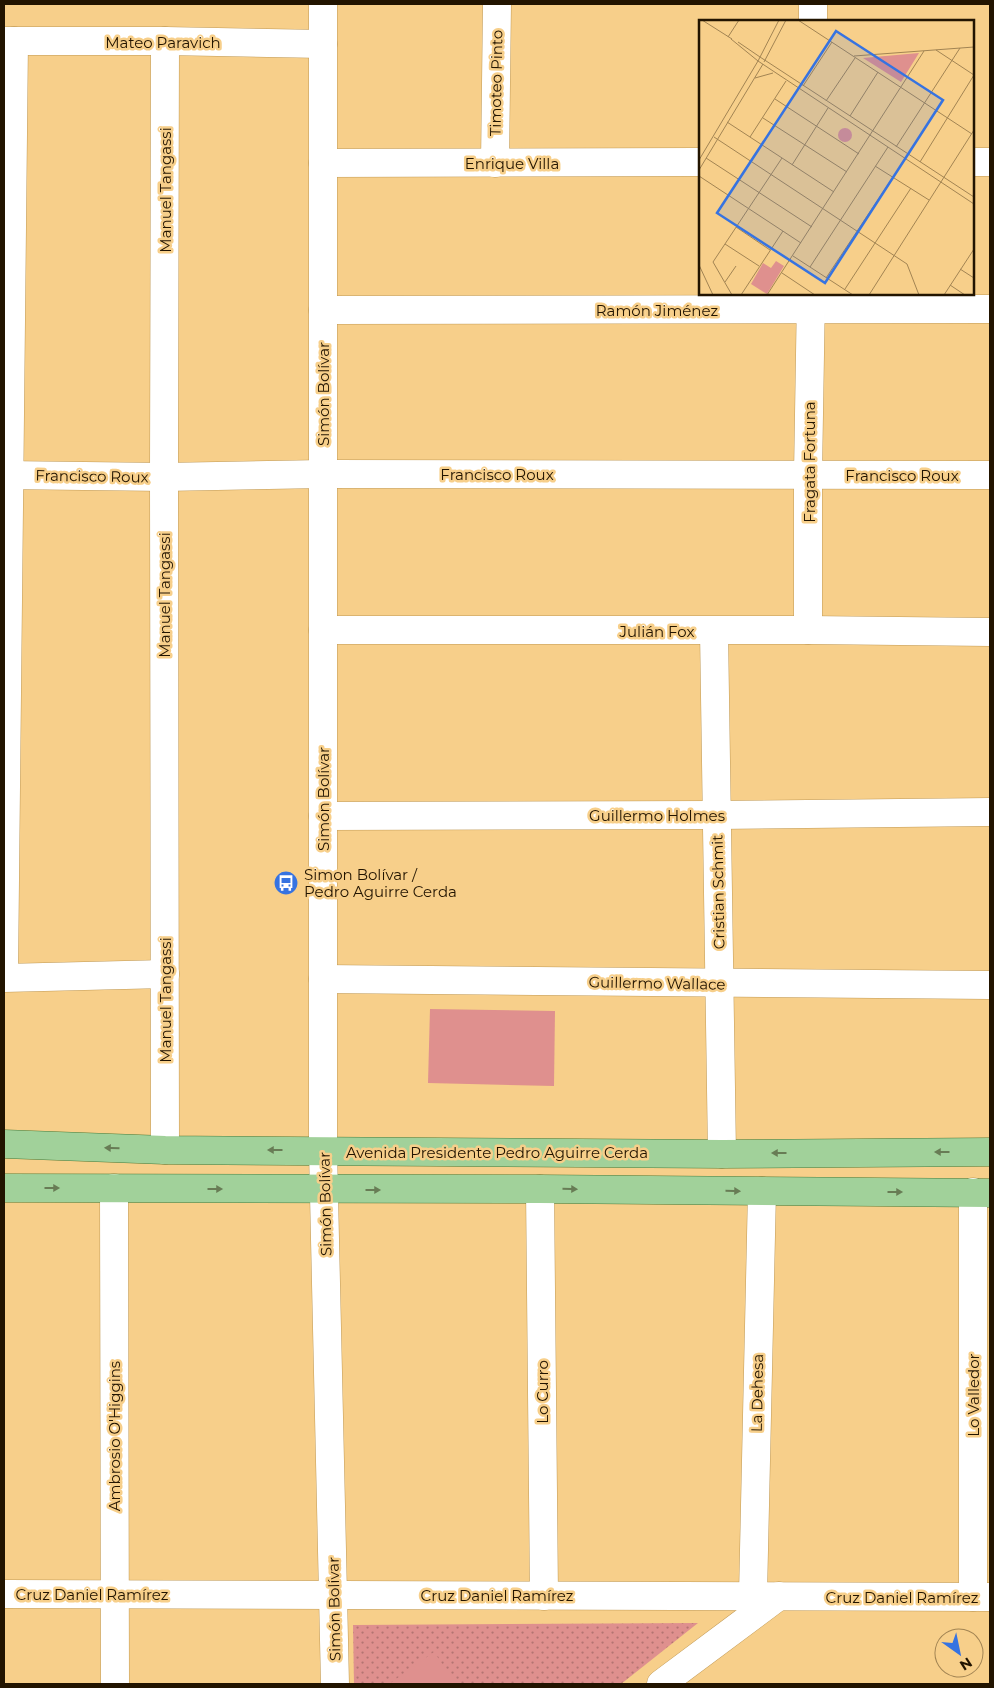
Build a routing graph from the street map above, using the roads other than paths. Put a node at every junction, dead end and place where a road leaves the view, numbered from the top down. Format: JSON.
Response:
{"nodes":[{"id":1,"x":323,"y":4,"type":"edge"},
{"id":2,"x":497,"y":4,"type":"edge"},
{"id":3,"x":813,"y":4,"type":"edge"},
{"id":4,"x":813,"y":20,"type":"edge"},
{"id":5,"x":9,"y":41,"type":"edge"},
{"id":6,"x":166,"y":41,"type":"junction"},
{"id":7,"x":323,"y":44,"type":"junction"},
{"id":8,"x":495,"y":162,"type":"junction"},
{"id":9,"x":699,"y":162,"type":"edge"},
{"id":10,"x":974,"y":162,"type":"edge"},
{"id":11,"x":990,"y":162,"type":"edge"},
{"id":12,"x":323,"y":163,"type":"junction"},
{"id":13,"x":811,"y":302,"type":"edge"},
{"id":14,"x":990,"y":309,"type":"edge"},
{"id":15,"x":323,"y":310,"type":"junction"},
{"id":16,"x":323,"y":474,"type":"junction"},
{"id":17,"x":808,"y":474,"type":"junction"},
{"id":18,"x":6,"y":475,"type":"edge"},
{"id":19,"x":990,"y":475,"type":"edge"},
{"id":20,"x":164,"y":477,"type":"junction"},
{"id":21,"x":323,"y":630,"type":"junction"},
{"id":22,"x":808,"y":630,"type":"junction"},
{"id":23,"x":714,"y":631,"type":"junction"},
{"id":24,"x":990,"y":632,"type":"edge"},
{"id":25,"x":990,"y":812,"type":"edge"},
{"id":26,"x":717,"y":815,"type":"junction"},
{"id":27,"x":323,"y":816,"type":"junction"},
{"id":28,"x":4,"y":973,"type":"edge"},
{"id":29,"x":165,"y":974,"type":"junction"},
{"id":30,"x":4,"y":978,"type":"edge"},
{"id":31,"x":323,"y":979,"type":"junction"},
{"id":32,"x":720,"y":983,"type":"junction"},
{"id":33,"x":990,"y":985,"type":"edge"},
{"id":34,"x":4,"y":1144,"type":"edge"},
{"id":35,"x":165,"y":1150,"type":"junction"},
{"id":36,"x":323,"y":1150,"type":"junction"},
{"id":37,"x":990,"y":1152,"type":"edge"},
{"id":38,"x":722,"y":1154,"type":"junction"},
{"id":39,"x":4,"y":1188,"type":"edge"},
{"id":40,"x":114,"y":1188,"type":"junction"},
{"id":41,"x":540,"y":1189,"type":"junction"},
{"id":42,"x":324,"y":1190,"type":"junction"},
{"id":43,"x":762,"y":1192,"type":"junction"},
{"id":44,"x":982,"y":1192,"type":"edge"},
{"id":45,"x":4,"y":1594,"type":"edge"},
{"id":46,"x":115,"y":1594,"type":"junction"},
{"id":47,"x":334,"y":1595,"type":"junction"},
{"id":48,"x":544,"y":1596,"type":"junction"},
{"id":49,"x":766,"y":1596,"type":"junction"},
{"id":50,"x":982,"y":1597,"type":"edge"},
{"id":51,"x":115,"y":1684,"type":"edge"},
{"id":52,"x":335,"y":1684,"type":"edge"},
{"id":53,"x":661,"y":1684,"type":"edge"}],
"edges":[{"from":1,"to":7,"type":"street","name":"Simón Bolívar"},
{"from":2,"to":8,"type":"street","name":"Timoteo Pinto"},
{"from":3,"to":4,"type":"street"},
{"from":5,"to":6,"type":"street","name":"Mateo Paravich"},
{"from":5,"to":18,"type":"street"},
{"from":6,"to":7,"type":"street","name":"Mateo Paravich"},
{"from":6,"to":20,"type":"street","name":"Manuel Tangassi"},
{"from":7,"to":12,"type":"street","name":"Simón Bolívar"},
{"from":8,"to":9,"type":"street","name":"Enrique Villa"},
{"from":8,"to":12,"type":"street","name":"Enrique Villa"},
{"from":10,"to":11,"type":"street"},
{"from":12,"to":15,"type":"street","name":"Simón Bolívar"},
{"from":13,"to":14,"type":"street","name":"Ramón Jiménez"},
{"from":13,"to":15,"type":"street","name":"Ramón Jiménez"},
{"from":13,"to":17,"type":"street","name":"Fragata Fortuna"},
{"from":15,"to":16,"type":"street","name":"Simón Bolívar"},
{"from":16,"to":17,"type":"street","name":"Francisco Roux"},
{"from":16,"to":20,"type":"street","name":"Francisco Roux"},
{"from":16,"to":21,"type":"street","name":"Simón Bolívar"},
{"from":17,"to":19,"type":"street","name":"Francisco Roux"},
{"from":17,"to":22,"type":"street","name":"Fragata Fortuna"},
{"from":18,"to":20,"type":"street","name":"Francisco Roux"},
{"from":18,"to":28,"type":"street"},
{"from":20,"to":29,"type":"street","name":"Manuel Tangassi"},
{"from":21,"to":23,"type":"street","name":"Julián Fox"},
{"from":21,"to":27,"type":"street","name":"Simón Bolívar"},
{"from":22,"to":23,"type":"street","name":"Julián Fox"},
{"from":22,"to":24,"type":"street","name":"Julián Fox"},
{"from":23,"to":26,"type":"street","name":"Cristian Schmit"},
{"from":25,"to":26,"type":"street","name":"Guillermo Holmes"},
{"from":26,"to":27,"type":"street","name":"Guillermo Holmes"},
{"from":26,"to":32,"type":"street","name":"Cristian Schmit"},
{"from":27,"to":31,"type":"street","name":"Simón Bolívar"},
{"from":29,"to":30,"type":"street"},
{"from":29,"to":35,"type":"street","name":"Manuel Tangassi"},
{"from":31,"to":32,"type":"street","name":"Guillermo Wallace"},
{"from":31,"to":36,"type":"street","name":"Simón Bolívar"},
{"from":32,"to":33,"type":"street","name":"Guillermo Wallace"},
{"from":32,"to":38,"type":"street","name":"Cristian Schmit"},
{"from":35,"to":34,"type":"main road","name":"Avenida Presidente Pedro Aguirre Cerda","one_way":true},
{"from":36,"to":35,"type":"main road","name":"Avenida Presidente Pedro Aguirre Cerda","one_way":true},
{"from":36,"to":38,"type":"main road","name":"Avenida Presidente Pedro Aguirre Cerda"},
{"from":36,"to":42,"type":"street","name":"Simón Bolívar"},
{"from":37,"to":38,"type":"main road","name":"Avenida Presidente Pedro Aguirre Cerda","one_way":true},
{"from":39,"to":40,"type":"main road","one_way":true},
{"from":40,"to":42,"type":"main road","one_way":true},
{"from":40,"to":46,"type":"street","name":"Ambrosio O'Higgins"},
{"from":42,"to":41,"type":"main road","one_way":true},
{"from":41,"to":43,"type":"main road","one_way":true},
{"from":41,"to":48,"type":"street","name":"Lo Curro"},
{"from":42,"to":47,"type":"street","name":"Simón Bolívar"},
{"from":43,"to":44,"type":"main road","one_way":true},
{"from":43,"to":49,"type":"street","name":"La Dehesa"},
{"from":44,"to":50,"type":"street","name":"Lo Valledor"},
{"from":45,"to":46,"type":"street","name":"Cruz Daniel Ramírez"},
{"from":46,"to":47,"type":"street","name":"Cruz Daniel Ramírez"},
{"from":46,"to":51,"type":"street","name":"Ambrosio O'Higgins"},
{"from":47,"to":48,"type":"street","name":"Cruz Daniel Ramírez"},
{"from":47,"to":52,"type":"street","name":"Simón Bolívar"},
{"from":48,"to":49,"type":"street","name":"Cruz Daniel Ramírez"},
{"from":49,"to":50,"type":"street","name":"Cruz Daniel Ramírez"},
{"from":49,"to":53,"type":"street"}]}
